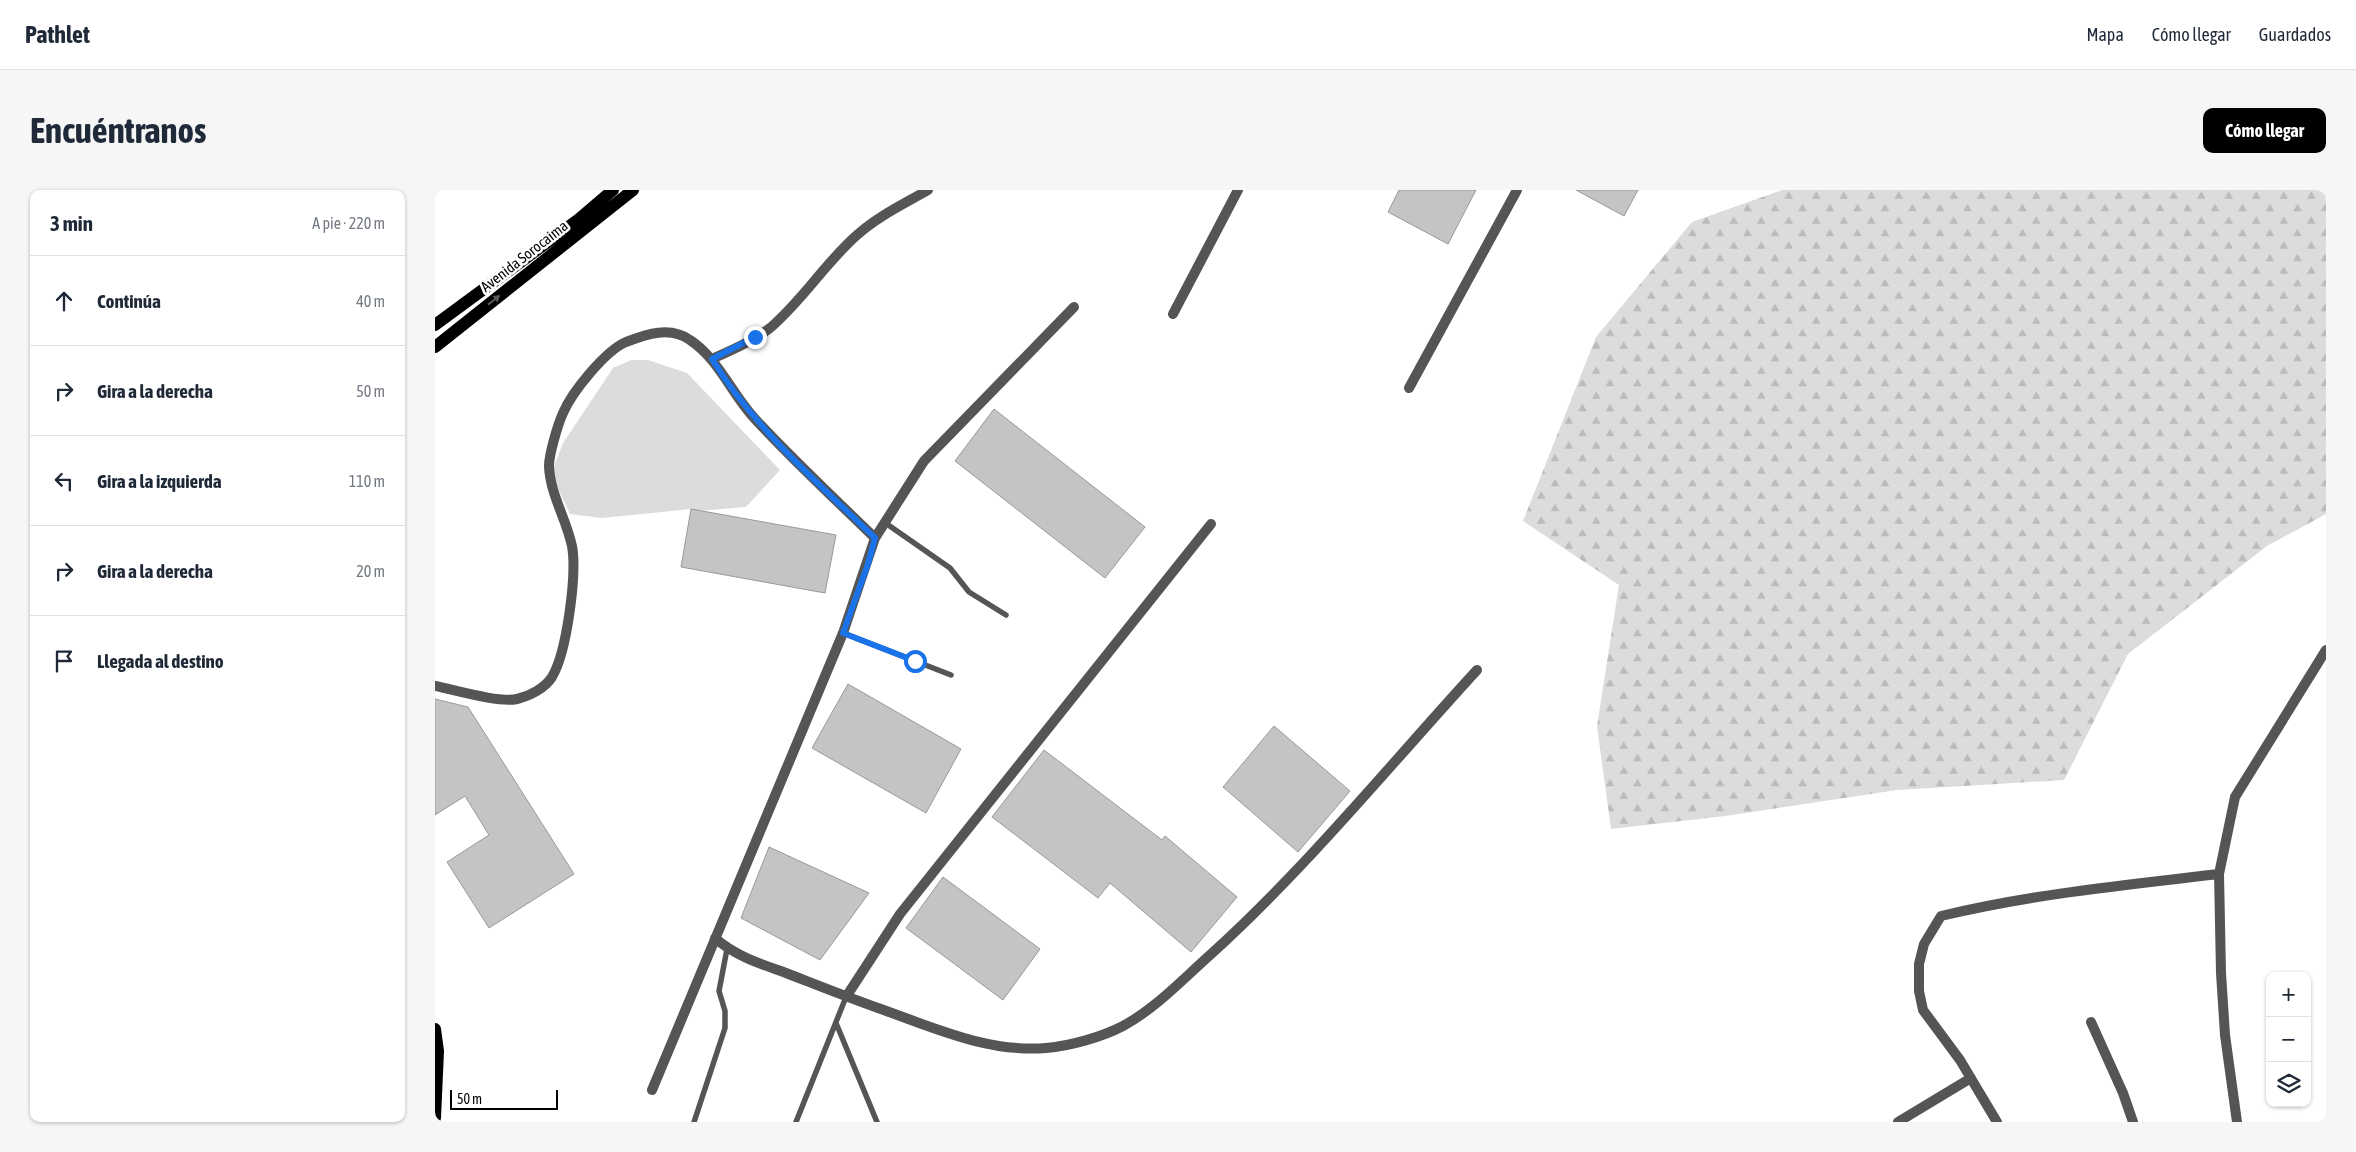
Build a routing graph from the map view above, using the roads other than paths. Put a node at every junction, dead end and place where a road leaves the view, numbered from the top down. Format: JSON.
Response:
{"nodes":[{"id":1,"x":613,"y":190,"type":"edge"},
{"id":2,"x":633,"y":190,"type":"edge"},
{"id":3,"x":928,"y":190,"type":"edge"},
{"id":4,"x":1238,"y":190,"type":"edge"},
{"id":5,"x":1517,"y":190,"type":"edge"},
{"id":6,"x":1074,"y":307,"type":"dead end"},
{"id":7,"x":1173,"y":314,"type":"dead end"},
{"id":8,"x":440,"y":317,"type":"edge"},
{"id":9,"x":435,"y":325,"type":"edge"},
{"id":10,"x":435,"y":347,"type":"edge"},
{"id":11,"x":712,"y":359,"type":"junction"},
{"id":12,"x":1409,"y":388,"type":"dead end"},
{"id":13,"x":884,"y":522,"type":"junction"},
{"id":14,"x":1211,"y":524,"type":"dead end"},
{"id":15,"x":875,"y":538,"type":"junction"},
{"id":16,"x":1006,"y":615,"type":"dead end"},
{"id":17,"x":843,"y":633,"type":"junction"},
{"id":18,"x":2326,"y":650,"type":"edge"},
{"id":19,"x":1477,"y":670,"type":"dead end"},
{"id":20,"x":951,"y":675,"type":"dead end"},
{"id":21,"x":435,"y":686,"type":"edge"},
{"id":22,"x":2219,"y":874,"type":"junction"},
{"id":23,"x":715,"y":938,"type":"junction"},
{"id":24,"x":727,"y":949,"type":"junction"},
{"id":25,"x":846,"y":997,"type":"junction"},
{"id":26,"x":2091,"y":1022,"type":"dead end"},
{"id":27,"x":836,"y":1023,"type":"junction"},
{"id":28,"x":435,"y":1029,"type":"edge"},
{"id":29,"x":1971,"y":1078,"type":"junction"},
{"id":30,"x":652,"y":1090,"type":"dead end"},
{"id":31,"x":435,"y":1118,"type":"edge"},
{"id":32,"x":694,"y":1122,"type":"edge"},
{"id":33,"x":796,"y":1122,"type":"edge"},
{"id":34,"x":877,"y":1122,"type":"edge"},
{"id":35,"x":1898,"y":1122,"type":"edge"},
{"id":36,"x":1997,"y":1122,"type":"edge"},
{"id":37,"x":2133,"y":1122,"type":"edge"},
{"id":38,"x":2237,"y":1122,"type":"edge"}],
"edges":[{"from":1,"to":8,"type":"main road","name":"Avenida Sorocaima"},
{"from":10,"to":2,"type":"main road","name":"Avenida Sorocaima","one_way":true},
{"from":3,"to":11,"type":"street"},
{"from":4,"to":7,"type":"street"},
{"from":5,"to":12,"type":"street"},
{"from":6,"to":13,"type":"street"},
{"from":8,"to":9,"type":"main road","name":"Avenida Sorocaima"},
{"from":11,"to":15,"type":"street"},
{"from":11,"to":21,"type":"street"},
{"from":13,"to":15,"type":"street"},
{"from":13,"to":16,"type":"lane"},
{"from":14,"to":25,"type":"street"},
{"from":15,"to":17,"type":"street"},
{"from":17,"to":20,"type":"lane"},
{"from":17,"to":23,"type":"street"},
{"from":18,"to":22,"type":"street"},
{"from":19,"to":25,"type":"street"},
{"from":22,"to":29,"type":"street"},
{"from":22,"to":38,"type":"street"},
{"from":23,"to":24,"type":"street"},
{"from":23,"to":30,"type":"street"},
{"from":24,"to":25,"type":"street"},
{"from":24,"to":32,"type":"lane"},
{"from":25,"to":27,"type":"lane"},
{"from":26,"to":37,"type":"street"},
{"from":27,"to":33,"type":"lane"},
{"from":27,"to":34,"type":"lane"},
{"from":28,"to":31,"type":"main road"},
{"from":29,"to":35,"type":"street"},
{"from":29,"to":36,"type":"street"}]}
